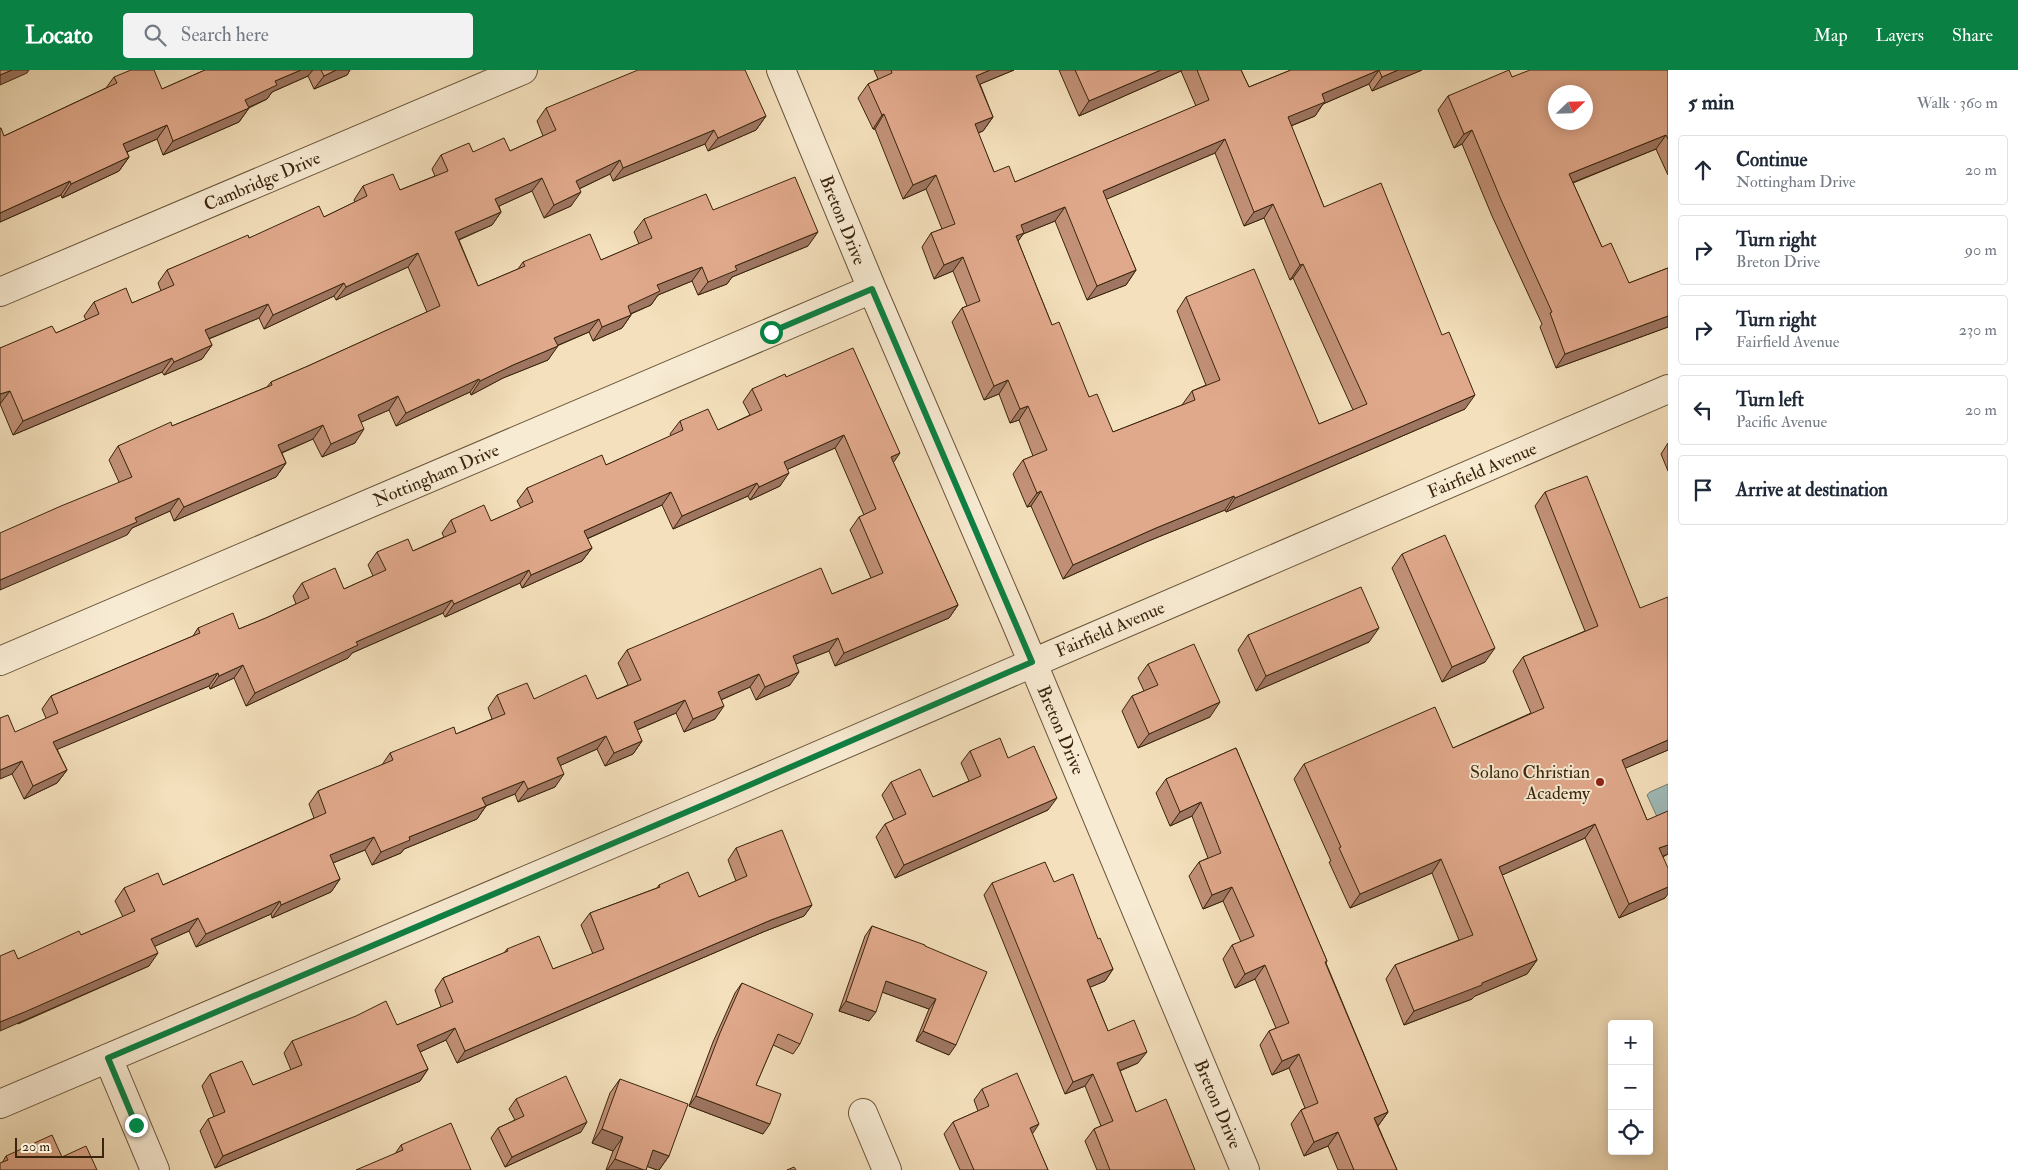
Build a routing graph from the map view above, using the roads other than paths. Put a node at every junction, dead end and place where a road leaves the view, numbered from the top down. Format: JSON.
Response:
{"nodes":[{"id":1,"x":523,"y":70,"type":"edge"},
{"id":2,"x":781,"y":70,"type":"edge"},
{"id":3,"x":872,"y":289,"type":"junction"},
{"id":4,"x":0,"y":292,"type":"edge"},
{"id":5,"x":1668,"y":389,"type":"edge"},
{"id":6,"x":0,"y":661,"type":"edge"},
{"id":7,"x":1032,"y":662,"type":"junction"},
{"id":8,"x":108,"y":1058,"type":"junction"},
{"id":9,"x":0,"y":1104,"type":"edge"},
{"id":10,"x":863,"y":1113,"type":"dead end"},
{"id":11,"x":155,"y":1170,"type":"edge"},
{"id":12,"x":887,"y":1170,"type":"edge"},
{"id":13,"x":1246,"y":1170,"type":"edge"}],
"edges":[{"from":1,"to":4,"type":"street","name":"Cambridge Drive"},
{"from":2,"to":3,"type":"street","name":"Breton Drive"},
{"from":3,"to":6,"type":"street","name":"Nottingham Drive"},
{"from":3,"to":7,"type":"street","name":"Breton Drive"},
{"from":5,"to":7,"type":"street","name":"Fairfield Avenue"},
{"from":7,"to":8,"type":"street","name":"Fairfield Avenue"},
{"from":7,"to":13,"type":"street","name":"Breton Drive"},
{"from":8,"to":9,"type":"street","name":"Fairfield Avenue"},
{"from":8,"to":11,"type":"street"},
{"from":10,"to":12,"type":"street"}]}
